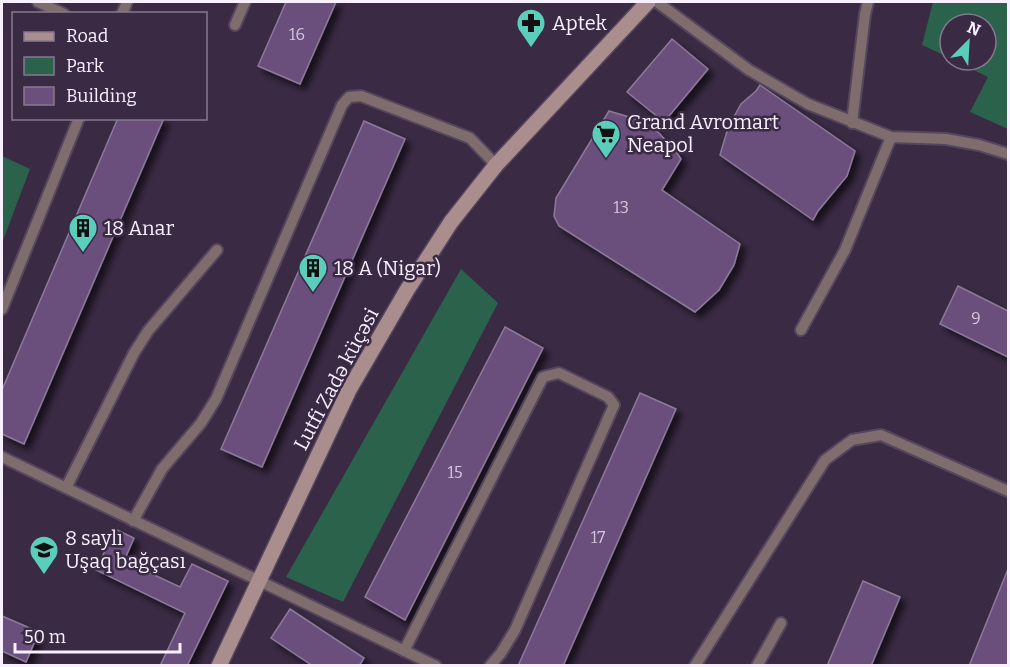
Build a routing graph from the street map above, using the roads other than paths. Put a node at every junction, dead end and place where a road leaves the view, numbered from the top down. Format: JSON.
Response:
{"nodes":[{"id":1,"x":38,"y":2,"type":"edge"},
{"id":2,"x":245,"y":2,"type":"edge"},
{"id":3,"x":648,"y":2,"type":"edge"},
{"id":4,"x":657,"y":2,"type":"edge"},
{"id":5,"x":868,"y":2,"type":"edge"},
{"id":6,"x":60,"y":12,"type":"edge"},
{"id":7,"x":235,"y":25,"type":"dead end"},
{"id":8,"x":78,"y":120,"type":"edge"},
{"id":9,"x":852,"y":123,"type":"junction"},
{"id":10,"x":891,"y":137,"type":"junction"},
{"id":11,"x":1008,"y":154,"type":"edge"},
{"id":12,"x":496,"y":165,"type":"junction"},
{"id":13,"x":217,"y":250,"type":"dead end"},
{"id":14,"x":2,"y":309,"type":"edge"},
{"id":15,"x":801,"y":330,"type":"dead end"},
{"id":16,"x":2,"y":458,"type":"edge"},
{"id":17,"x":66,"y":488,"type":"junction"},
{"id":18,"x":1008,"y":491,"type":"edge"},
{"id":19,"x":133,"y":521,"type":"junction"},
{"id":20,"x":259,"y":580,"type":"junction"},
{"id":21,"x":781,"y":623,"type":"dead end"},
{"id":22,"x":404,"y":651,"type":"junction"},
{"id":23,"x":219,"y":666,"type":"edge"},
{"id":24,"x":436,"y":666,"type":"edge"},
{"id":25,"x":490,"y":666,"type":"edge"},
{"id":26,"x":695,"y":666,"type":"edge"},
{"id":27,"x":757,"y":666,"type":"edge"}],
"edges":[{"from":1,"to":6,"type":"lane"},
{"from":2,"to":7,"type":"lane"},
{"from":3,"to":12,"type":"main road","name":"Lutfi Zadə küçəsi"},
{"from":4,"to":9,"type":"lane"},
{"from":5,"to":9,"type":"lane"},
{"from":8,"to":14,"type":"lane"},
{"from":9,"to":10,"type":"lane"},
{"from":10,"to":11,"type":"lane"},
{"from":10,"to":15,"type":"lane"},
{"from":12,"to":19,"type":"lane"},
{"from":12,"to":20,"type":"main road","name":"Lutfi Zadə küçəsi"},
{"from":13,"to":17,"type":"lane"},
{"from":16,"to":17,"type":"lane"},
{"from":17,"to":19,"type":"lane"},
{"from":18,"to":26,"type":"lane"},
{"from":19,"to":20,"type":"lane"},
{"from":20,"to":22,"type":"lane"},
{"from":20,"to":23,"type":"main road","name":"Lutfi Zadə küçəsi"},
{"from":21,"to":27,"type":"lane"},
{"from":22,"to":24,"type":"lane"},
{"from":22,"to":25,"type":"lane"}]}
